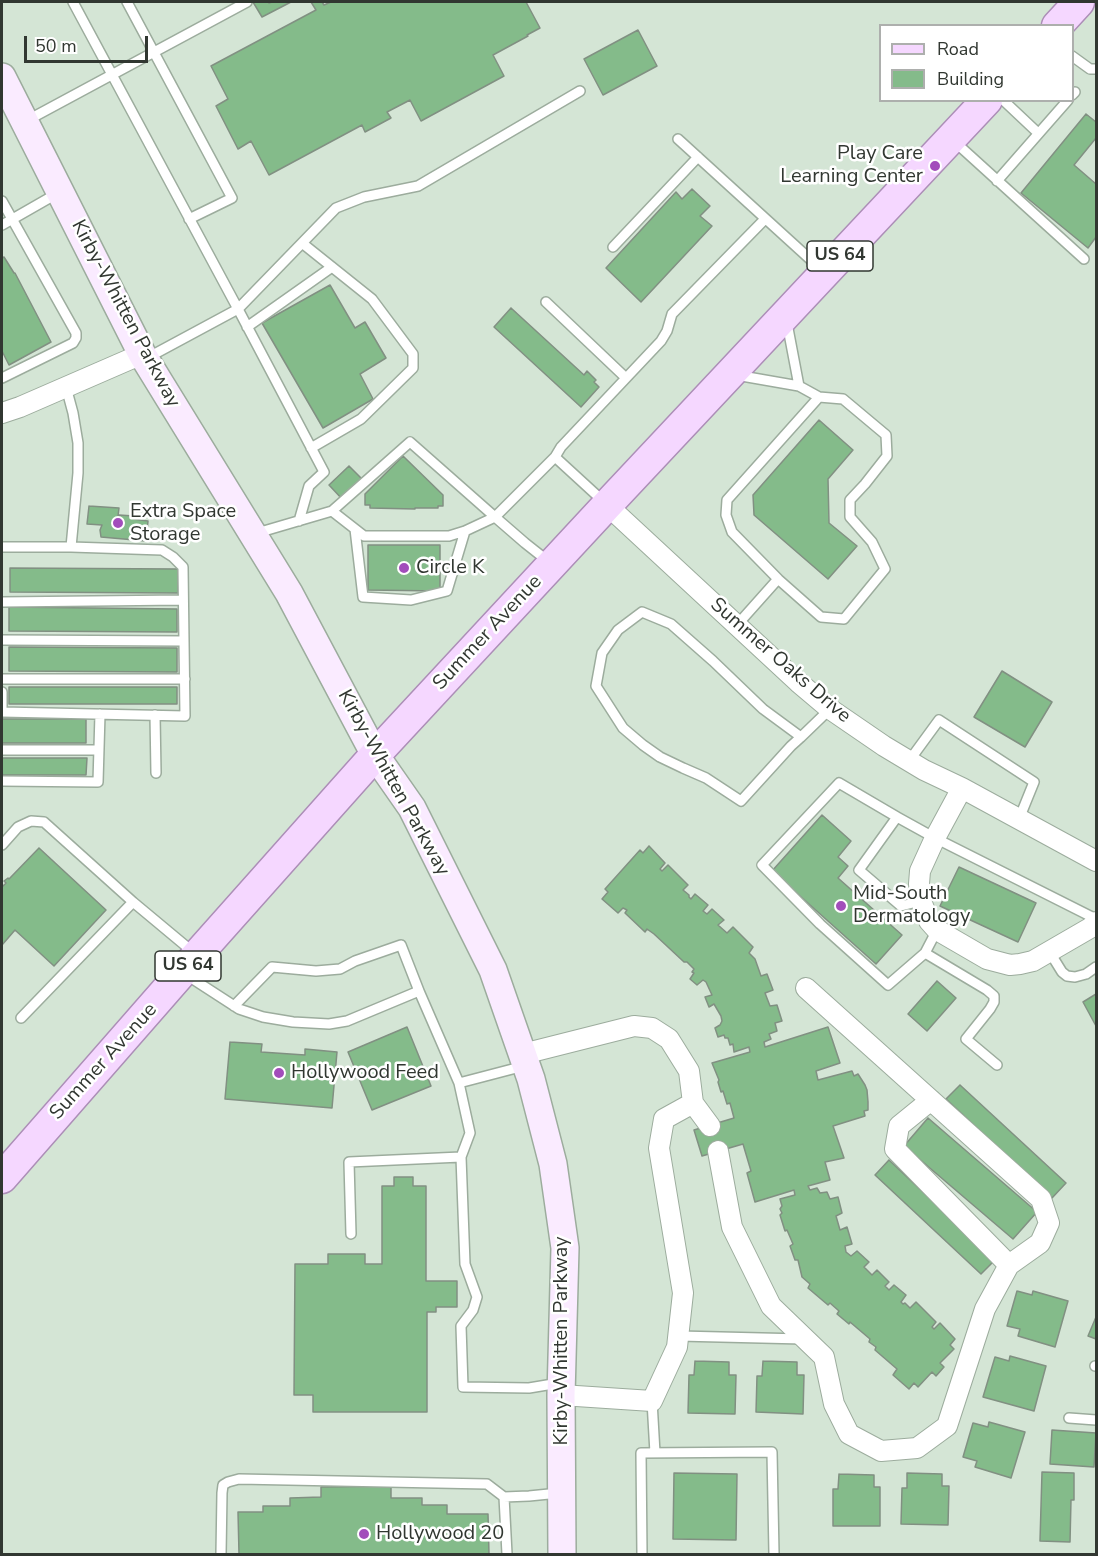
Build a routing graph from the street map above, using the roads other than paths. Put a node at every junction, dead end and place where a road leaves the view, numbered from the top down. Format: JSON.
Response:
{"nodes":[{"id":1,"x":73,"y":2,"type":"edge"},
{"id":2,"x":127,"y":2,"type":"edge"},
{"id":3,"x":247,"y":2,"type":"edge"},
{"id":4,"x":1079,"y":2,"type":"edge"},
{"id":5,"x":1059,"y":24,"type":"edge"},
{"id":6,"x":155,"y":52,"type":"junction"},
{"id":7,"x":1074,"y":57,"type":"edge"},
{"id":8,"x":1094,"y":71,"type":"edge"},
{"id":9,"x":112,"y":75,"type":"junction"},
{"id":10,"x":2,"y":78,"type":"edge"},
{"id":11,"x":580,"y":91,"type":"dead end"},
{"id":12,"x":985,"y":102,"type":"edge"},
{"id":13,"x":1005,"y":102,"type":"edge"},
{"id":14,"x":1066,"y":102,"type":"edge"},
{"id":15,"x":24,"y":122,"type":"junction"},
{"id":16,"x":1038,"y":133,"type":"junction"},
{"id":17,"x":678,"y":139,"type":"dead end"},
{"id":18,"x":951,"y":139,"type":"junction"},
{"id":19,"x":698,"y":157,"type":"junction"},
{"id":20,"x":997,"y":180,"type":"junction"},
{"id":21,"x":60,"y":191,"type":"junction"},
{"id":22,"x":2,"y":201,"type":"edge"},
{"id":23,"x":189,"y":219,"type":"junction"},
{"id":24,"x":765,"y":219,"type":"junction"},
{"id":25,"x":12,"y":220,"type":"junction"},
{"id":26,"x":2,"y":225,"type":"edge"},
{"id":27,"x":302,"y":243,"type":"junction"},
{"id":28,"x":613,"y":247,"type":"dead end"},
{"id":29,"x":1084,"y":259,"type":"dead end"},
{"id":30,"x":332,"y":267,"type":"junction"},
{"id":31,"x":825,"y":273,"type":"junction"},
{"id":32,"x":546,"y":302,"type":"dead end"},
{"id":33,"x":238,"y":309,"type":"junction"},
{"id":34,"x":786,"y":314,"type":"junction"},
{"id":35,"x":247,"y":327,"type":"junction"},
{"id":36,"x":144,"y":356,"type":"junction"},
{"id":37,"x":730,"y":374,"type":"junction"},
{"id":38,"x":2,"y":378,"type":"edge"},
{"id":39,"x":626,"y":378,"type":"junction"},
{"id":40,"x":799,"y":386,"type":"junction"},
{"id":41,"x":66,"y":387,"type":"junction"},
{"id":42,"x":819,"y":398,"type":"junction"},
{"id":43,"x":2,"y":413,"type":"edge"},
{"id":44,"x":311,"y":448,"type":"junction"},
{"id":45,"x":555,"y":457,"type":"junction"},
{"id":46,"x":608,"y":504,"type":"junction"},
{"id":47,"x":332,"y":511,"type":"junction"},
{"id":48,"x":495,"y":517,"type":"junction"},
{"id":49,"x":299,"y":521,"type":"junction"},
{"id":50,"x":355,"y":529,"type":"junction"},
{"id":51,"x":465,"y":531,"type":"junction"},
{"id":52,"x":253,"y":534,"type":"junction"},
{"id":53,"x":2,"y":547,"type":"edge"},
{"id":54,"x":71,"y":547,"type":"junction"},
{"id":55,"x":552,"y":564,"type":"junction"},
{"id":56,"x":778,"y":579,"type":"junction"},
{"id":57,"x":183,"y":600,"type":"junction"},
{"id":58,"x":2,"y":602,"type":"edge"},
{"id":59,"x":737,"y":625,"type":"junction"},
{"id":60,"x":2,"y":640,"type":"edge"},
{"id":61,"x":184,"y":641,"type":"junction"},
{"id":62,"x":2,"y":679,"type":"edge"},
{"id":63,"x":185,"y":679,"type":"junction"},
{"id":64,"x":2,"y":692,"type":"edge"},
{"id":65,"x":830,"y":709,"type":"junction"},
{"id":66,"x":2,"y":712,"type":"edge"},
{"id":67,"x":100,"y":714,"type":"junction"},
{"id":68,"x":155,"y":715,"type":"junction"},
{"id":69,"x":801,"y":737,"type":"junction"},
{"id":70,"x":2,"y":750,"type":"edge"},
{"id":71,"x":99,"y":750,"type":"junction"},
{"id":72,"x":375,"y":755,"type":"junction"},
{"id":73,"x":909,"y":761,"type":"junction"},
{"id":74,"x":156,"y":773,"type":"dead end"},
{"id":75,"x":2,"y":781,"type":"edge"},
{"id":76,"x":962,"y":788,"type":"junction"},
{"id":77,"x":897,"y":817,"type":"junction"},
{"id":78,"x":1019,"y":819,"type":"junction"},
{"id":79,"x":935,"y":838,"type":"junction"},
{"id":80,"x":2,"y":845,"type":"edge"},
{"id":81,"x":1096,"y":861,"type":"edge"},
{"id":82,"x":921,"y":901,"type":"junction"},
{"id":83,"x":133,"y":902,"type":"junction"},
{"id":84,"x":1096,"y":920,"type":"edge"},
{"id":85,"x":937,"y":930,"type":"junction"},
{"id":86,"x":1049,"y":951,"type":"junction"},
{"id":87,"x":925,"y":953,"type":"junction"},
{"id":88,"x":190,"y":964,"type":"junction"},
{"id":89,"x":1096,"y":967,"type":"edge"},
{"id":90,"x":807,"y":988,"type":"dead end"},
{"id":91,"x":419,"y":991,"type":"junction"},
{"id":92,"x":234,"y":1006,"type":"junction"},
{"id":93,"x":21,"y":1018,"type":"dead end"},
{"id":94,"x":525,"y":1060,"type":"junction"},
{"id":95,"x":997,"y":1065,"type":"dead end"},
{"id":96,"x":459,"y":1083,"type":"junction"},
{"id":97,"x":931,"y":1101,"type":"junction"},
{"id":98,"x":693,"y":1103,"type":"junction"},
{"id":99,"x":710,"y":1126,"type":"dead end"},
{"id":100,"x":718,"y":1151,"type":"dead end"},
{"id":101,"x":461,"y":1157,"type":"junction"},
{"id":102,"x":2,"y":1178,"type":"edge"},
{"id":103,"x":351,"y":1234,"type":"dead end"},
{"id":104,"x":1009,"y":1265,"type":"junction"},
{"id":105,"x":679,"y":1336,"type":"junction"},
{"id":106,"x":806,"y":1339,"type":"junction"},
{"id":107,"x":561,"y":1389,"type":"junction"},
{"id":108,"x":651,"y":1401,"type":"junction"},
{"id":109,"x":1069,"y":1418,"type":"dead end"},
{"id":110,"x":1096,"y":1419,"type":"edge"},
{"id":111,"x":655,"y":1453,"type":"junction"},
{"id":112,"x":562,"y":1492,"type":"junction"},
{"id":113,"x":504,"y":1497,"type":"junction"},
{"id":114,"x":221,"y":1554,"type":"edge"},
{"id":115,"x":507,"y":1554,"type":"edge"},
{"id":116,"x":562,"y":1554,"type":"edge"},
{"id":117,"x":642,"y":1554,"type":"edge"},
{"id":118,"x":774,"y":1554,"type":"edge"}],
"edges":[{"from":1,"to":9,"type":"lane"},
{"from":2,"to":6,"type":"lane"},
{"from":3,"to":6,"type":"lane"},
{"from":4,"to":5,"type":"main road"},
{"from":6,"to":9,"type":"lane"},
{"from":6,"to":23,"type":"lane"},
{"from":7,"to":8,"type":"lane"},
{"from":9,"to":15,"type":"lane"},
{"from":9,"to":23,"type":"lane"},
{"from":10,"to":15,"type":"main road","name":"Kirby-Whitten Parkway"},
{"from":11,"to":27,"type":"lane"},
{"from":12,"to":18,"type":"main road","name":"Summer Avenue","number":"US 64"},
{"from":13,"to":16,"type":"lane"},
{"from":14,"to":16,"type":"lane"},
{"from":15,"to":21,"type":"main road","name":"Kirby-Whitten Parkway"},
{"from":16,"to":20,"type":"lane"},
{"from":17,"to":19,"type":"lane"},
{"from":18,"to":20,"type":"lane"},
{"from":18,"to":31,"type":"main road","name":"Summer Avenue","number":"US 64"},
{"from":19,"to":24,"type":"lane"},
{"from":19,"to":28,"type":"lane"},
{"from":20,"to":29,"type":"lane"},
{"from":21,"to":25,"type":"lane"},
{"from":21,"to":36,"type":"main road","name":"Kirby-Whitten Parkway"},
{"from":22,"to":25,"type":"lane"},
{"from":23,"to":33,"type":"lane"},
{"from":24,"to":31,"type":"lane"},
{"from":24,"to":39,"type":"lane"},
{"from":25,"to":26,"type":"lane"},
{"from":25,"to":38,"type":"lane"},
{"from":27,"to":30,"type":"lane"},
{"from":27,"to":33,"type":"lane"},
{"from":30,"to":35,"type":"lane"},
{"from":30,"to":44,"type":"lane"},
{"from":31,"to":34,"type":"main road","name":"Summer Avenue","number":"US 64"},
{"from":32,"to":39,"type":"lane"},
{"from":33,"to":35,"type":"lane"},
{"from":33,"to":36,"type":"lane"},
{"from":34,"to":37,"type":"main road","name":"Summer Avenue","number":"US 64"},
{"from":34,"to":40,"type":"lane"},
{"from":35,"to":44,"type":"lane"},
{"from":36,"to":41,"type":"street"},
{"from":36,"to":52,"type":"main road","name":"Kirby-Whitten Parkway"},
{"from":37,"to":40,"type":"lane"},
{"from":37,"to":46,"type":"main road","name":"Summer Avenue","number":"US 64"},
{"from":39,"to":45,"type":"lane"},
{"from":40,"to":42,"type":"lane"},
{"from":41,"to":43,"type":"street"},
{"from":41,"to":54,"type":"lane"},
{"from":42,"to":56,"type":"lane"},
{"from":42,"to":56,"type":"lane"},
{"from":44,"to":49,"type":"lane"},
{"from":45,"to":46,"type":"lane"},
{"from":45,"to":48,"type":"lane"},
{"from":46,"to":55,"type":"main road","name":"Summer Avenue","number":"US 64"},
{"from":46,"to":59,"type":"street","name":"Summer Oaks Drive"},
{"from":47,"to":48,"type":"lane"},
{"from":47,"to":49,"type":"lane"},
{"from":47,"to":50,"type":"lane"},
{"from":48,"to":51,"type":"lane"},
{"from":48,"to":55,"type":"lane"},
{"from":49,"to":52,"type":"lane"},
{"from":50,"to":51,"type":"lane"},
{"from":50,"to":51,"type":"lane"},
{"from":52,"to":72,"type":"main road","name":"Kirby-Whitten Parkway"},
{"from":53,"to":54,"type":"lane"},
{"from":54,"to":57,"type":"lane"},
{"from":55,"to":72,"type":"main road","name":"Summer Avenue","number":"US 64"},
{"from":56,"to":59,"type":"lane"},
{"from":57,"to":58,"type":"lane"},
{"from":57,"to":61,"type":"lane"},
{"from":59,"to":65,"type":"street","name":"Summer Oaks Drive"},
{"from":60,"to":61,"type":"lane"},
{"from":61,"to":63,"type":"lane"},
{"from":62,"to":63,"type":"lane"},
{"from":63,"to":68,"type":"lane"},
{"from":64,"to":66,"type":"lane"},
{"from":65,"to":69,"type":"lane"},
{"from":65,"to":73,"type":"street","name":"Summer Oaks Drive"},
{"from":66,"to":67,"type":"lane"},
{"from":67,"to":68,"type":"lane"},
{"from":67,"to":71,"type":"lane"},
{"from":68,"to":74,"type":"lane"},
{"from":69,"to":69,"type":"lane"},
{"from":70,"to":71,"type":"lane"},
{"from":71,"to":75,"type":"lane"},
{"from":72,"to":88,"type":"main road","name":"Summer Avenue","number":"US 64"},
{"from":72,"to":94,"type":"main road","name":"Kirby-Whitten Parkway"},
{"from":73,"to":76,"type":"street","name":"Summer Oaks Drive"},
{"from":73,"to":78,"type":"lane"},
{"from":76,"to":78,"type":"street","name":"Summer Oaks Drive"},
{"from":76,"to":79,"type":"street"},
{"from":77,"to":79,"type":"lane"},
{"from":77,"to":82,"type":"lane"},
{"from":77,"to":87,"type":"lane"},
{"from":78,"to":81,"type":"street","name":"Summer Oaks Drive"},
{"from":79,"to":82,"type":"street"},
{"from":79,"to":84,"type":"lane"},
{"from":80,"to":83,"type":"lane"},
{"from":82,"to":85,"type":"street"},
{"from":83,"to":88,"type":"lane"},
{"from":83,"to":93,"type":"lane"},
{"from":84,"to":86,"type":"street"},
{"from":85,"to":86,"type":"street"},
{"from":85,"to":87,"type":"lane"},
{"from":86,"to":89,"type":"lane"},
{"from":87,"to":95,"type":"lane"},
{"from":88,"to":92,"type":"lane"},
{"from":88,"to":102,"type":"main road","name":"Summer Avenue","number":"US 64"},
{"from":90,"to":97,"type":"street"},
{"from":91,"to":92,"type":"lane"},
{"from":91,"to":92,"type":"lane"},
{"from":91,"to":96,"type":"lane"},
{"from":94,"to":96,"type":"lane"},
{"from":94,"to":98,"type":"street"},
{"from":94,"to":107,"type":"main road","name":"Kirby-Whitten Parkway"},
{"from":96,"to":101,"type":"lane"},
{"from":97,"to":104,"type":"street"},
{"from":97,"to":104,"type":"street"},
{"from":98,"to":99,"type":"street"},
{"from":98,"to":105,"type":"street"},
{"from":100,"to":106,"type":"street"},
{"from":101,"to":103,"type":"lane"},
{"from":101,"to":107,"type":"lane"},
{"from":104,"to":106,"type":"street"},
{"from":105,"to":106,"type":"lane"},
{"from":105,"to":108,"type":"street"},
{"from":107,"to":108,"type":"street"},
{"from":107,"to":112,"type":"main road","name":"Kirby-Whitten Parkway"},
{"from":108,"to":111,"type":"lane"},
{"from":109,"to":110,"type":"lane"},
{"from":111,"to":117,"type":"lane"},
{"from":111,"to":118,"type":"lane"},
{"from":112,"to":113,"type":"lane"},
{"from":112,"to":116,"type":"main road","name":"Kirby-Whitten Parkway"},
{"from":113,"to":114,"type":"lane"},
{"from":113,"to":115,"type":"lane"}]}
